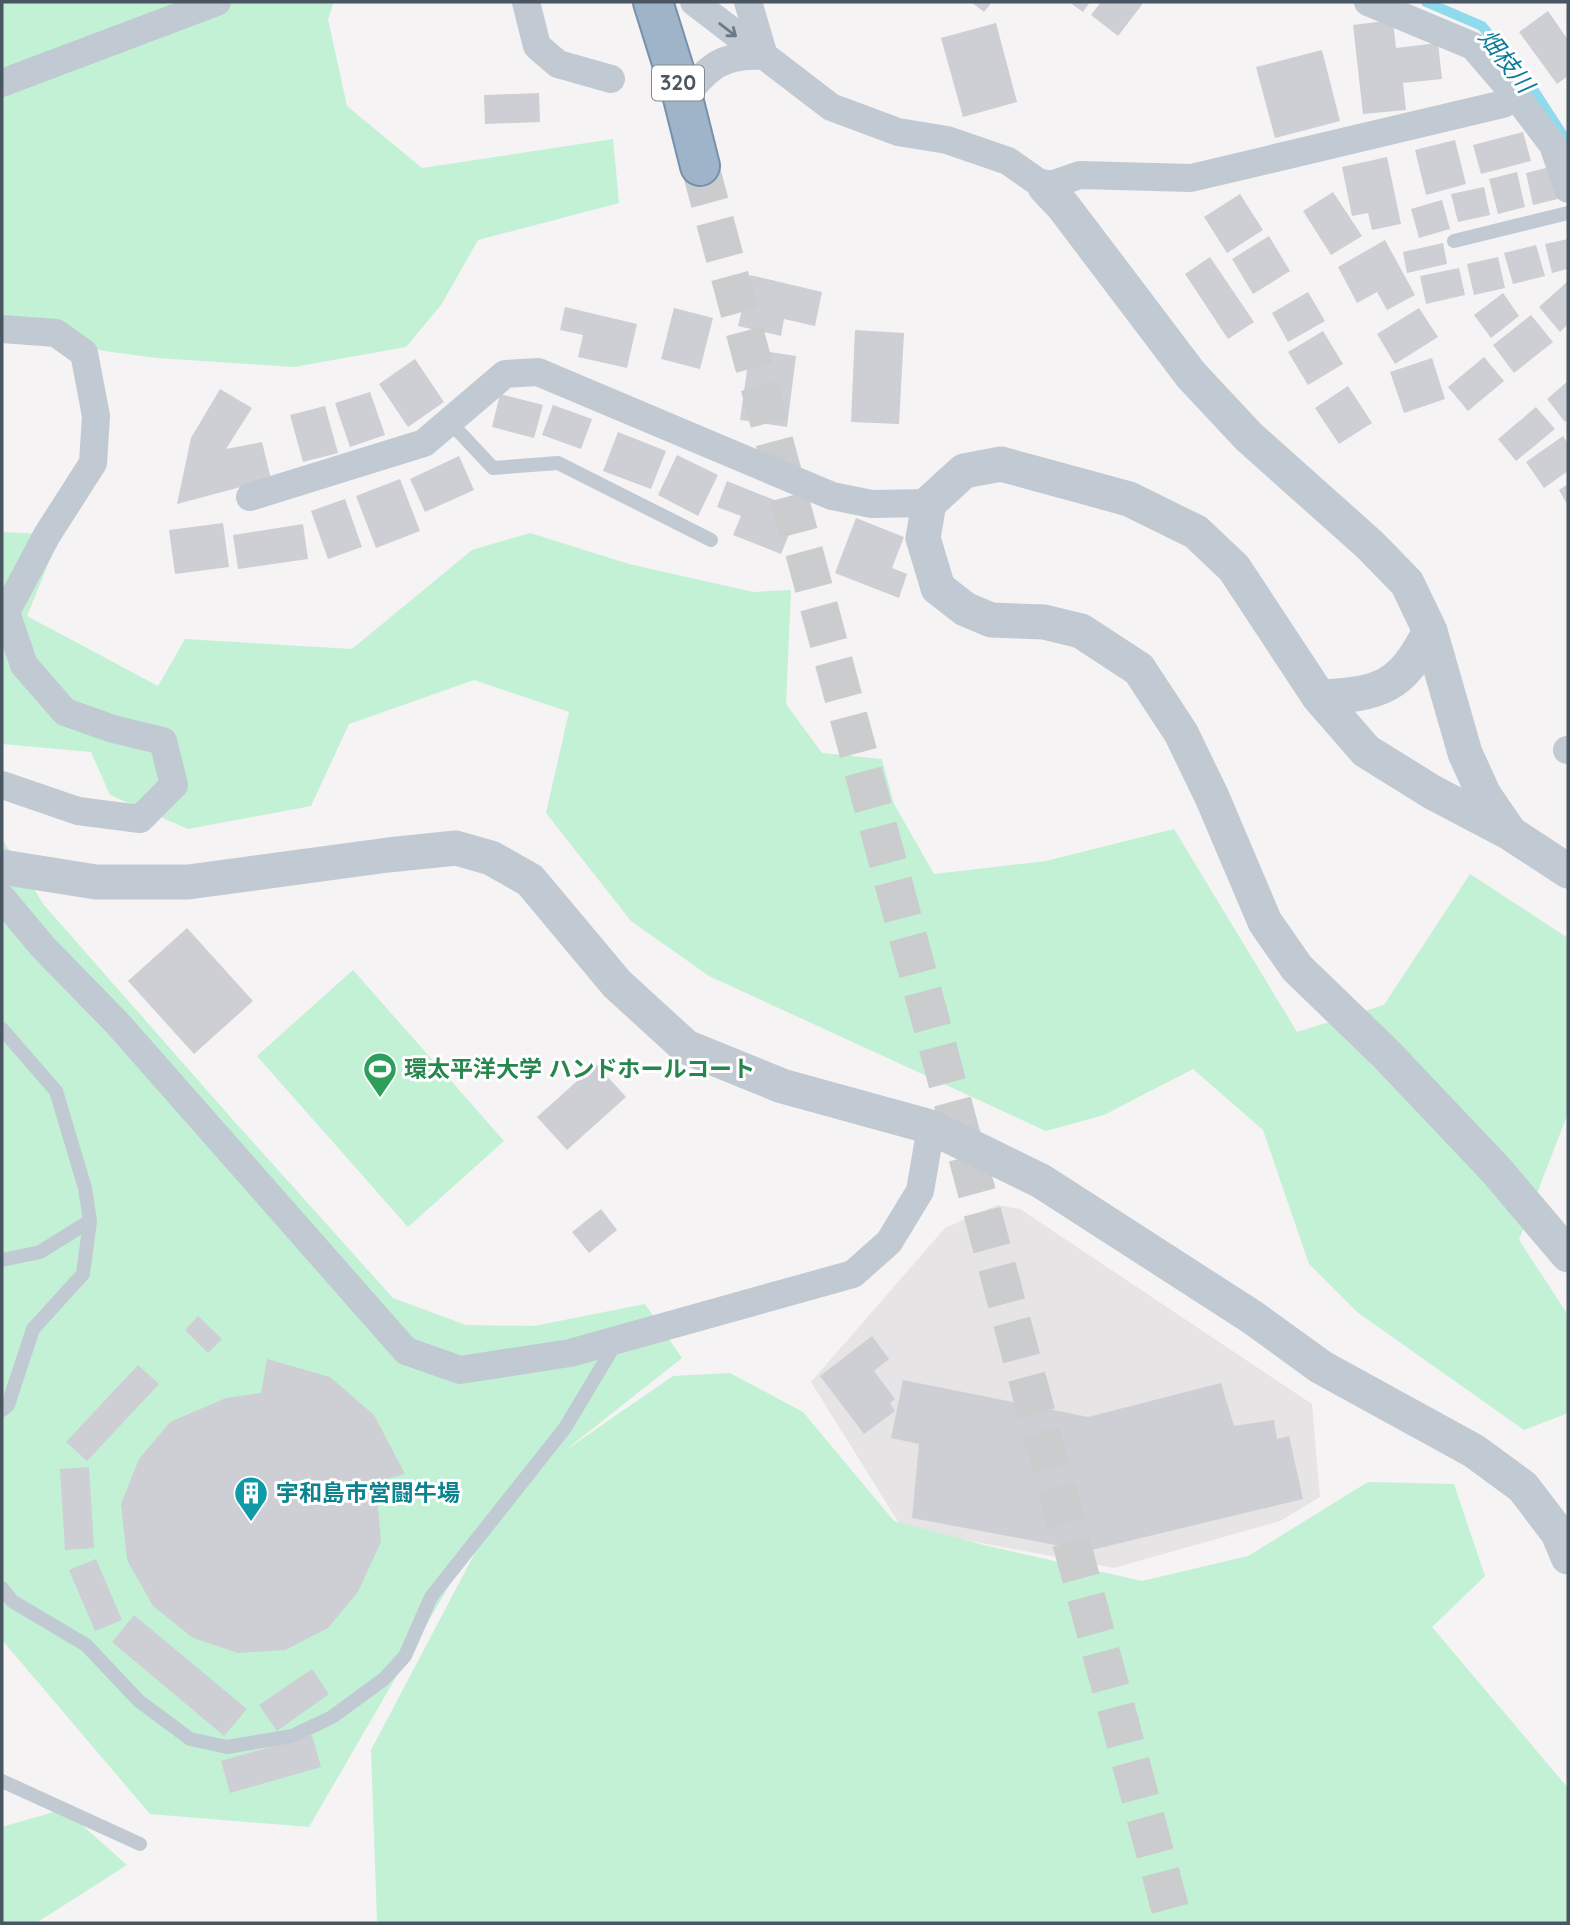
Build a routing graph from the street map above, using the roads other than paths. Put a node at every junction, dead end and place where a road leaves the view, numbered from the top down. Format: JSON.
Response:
{"nodes":[{"id":1,"x":217,"y":2,"type":"edge"},
{"id":2,"x":526,"y":2,"type":"edge"},
{"id":3,"x":653,"y":2,"type":"edge"},
{"id":4,"x":694,"y":2,"type":"edge"},
{"id":5,"x":748,"y":2,"type":"edge"},
{"id":6,"x":1368,"y":2,"type":"edge"},
{"id":7,"x":764,"y":56,"type":"junction"},
{"id":8,"x":611,"y":79,"type":"dead end"},
{"id":9,"x":2,"y":83,"type":"edge"},
{"id":10,"x":1515,"y":95,"type":"junction"},
{"id":11,"x":683,"y":97,"type":"junction"},
{"id":12,"x":700,"y":166,"type":"tunnel mouth"},
{"id":13,"x":1045,"y":187,"type":"junction"},
{"id":14,"x":1568,"y":189,"type":"edge"},
{"id":15,"x":1568,"y":213,"type":"edge"},
{"id":16,"x":1454,"y":241,"type":"dead end"},
{"id":17,"x":2,"y":329,"type":"edge"},
{"id":18,"x":449,"y":421,"type":"junction"},
{"id":19,"x":250,"y":497,"type":"dead end"},
{"id":20,"x":929,"y":503,"type":"junction"},
{"id":21,"x":710,"y":540,"type":"dead end"},
{"id":22,"x":1430,"y":631,"type":"junction"},
{"id":23,"x":1319,"y":697,"type":"junction"},
{"id":24,"x":2,"y":785,"type":"edge"},
{"id":25,"x":1510,"y":833,"type":"junction"},
{"id":26,"x":2,"y":867,"type":"edge"},
{"id":27,"x":1568,"y":871,"type":"edge"},
{"id":28,"x":2,"y":898,"type":"edge"},
{"id":29,"x":2,"y":1029,"type":"edge"},
{"id":30,"x":931,"y":1126,"type":"junction"},
{"id":31,"x":90,"y":1221,"type":"junction"},
{"id":32,"x":1568,"y":1255,"type":"edge"},
{"id":33,"x":2,"y":1260,"type":"edge"},
{"id":34,"x":618,"y":1340,"type":"junction"},
{"id":35,"x":2,"y":1410,"type":"edge"},
{"id":36,"x":1568,"y":1557,"type":"edge"},
{"id":37,"x":2,"y":1588,"type":"edge"},
{"id":38,"x":2,"y":1781,"type":"edge"},
{"id":39,"x":140,"y":1844,"type":"dead end"}],
"edges":[{"from":1,"to":9,"type":"street"},
{"from":2,"to":8,"type":"street"},
{"from":3,"to":11,"type":"highway","number":"320"},
{"from":4,"to":7,"type":"street","one_way":true},
{"from":5,"to":7,"type":"street"},
{"from":6,"to":10,"type":"street"},
{"from":7,"to":11,"type":"street"},
{"from":7,"to":13,"type":"street"},
{"from":10,"to":13,"type":"street"},
{"from":10,"to":14,"type":"street"},
{"from":11,"to":12,"type":"highway","number":"320"},
{"from":13,"to":22,"type":"street"},
{"from":15,"to":16,"type":"lane"},
{"from":17,"to":24,"type":"street"},
{"from":18,"to":19,"type":"street"},
{"from":18,"to":20,"type":"street"},
{"from":18,"to":21,"type":"lane"},
{"from":20,"to":23,"type":"street"},
{"from":20,"to":32,"type":"street"},
{"from":22,"to":23,"type":"street"},
{"from":22,"to":25,"type":"street"},
{"from":23,"to":25,"type":"street"},
{"from":25,"to":27,"type":"street"},
{"from":26,"to":30,"type":"street"},
{"from":28,"to":34,"type":"street"},
{"from":29,"to":31,"type":"lane"},
{"from":30,"to":34,"type":"street"},
{"from":30,"to":36,"type":"street"},
{"from":31,"to":33,"type":"lane"},
{"from":31,"to":35,"type":"lane"},
{"from":34,"to":37,"type":"lane"},
{"from":38,"to":39,"type":"lane"}]}
